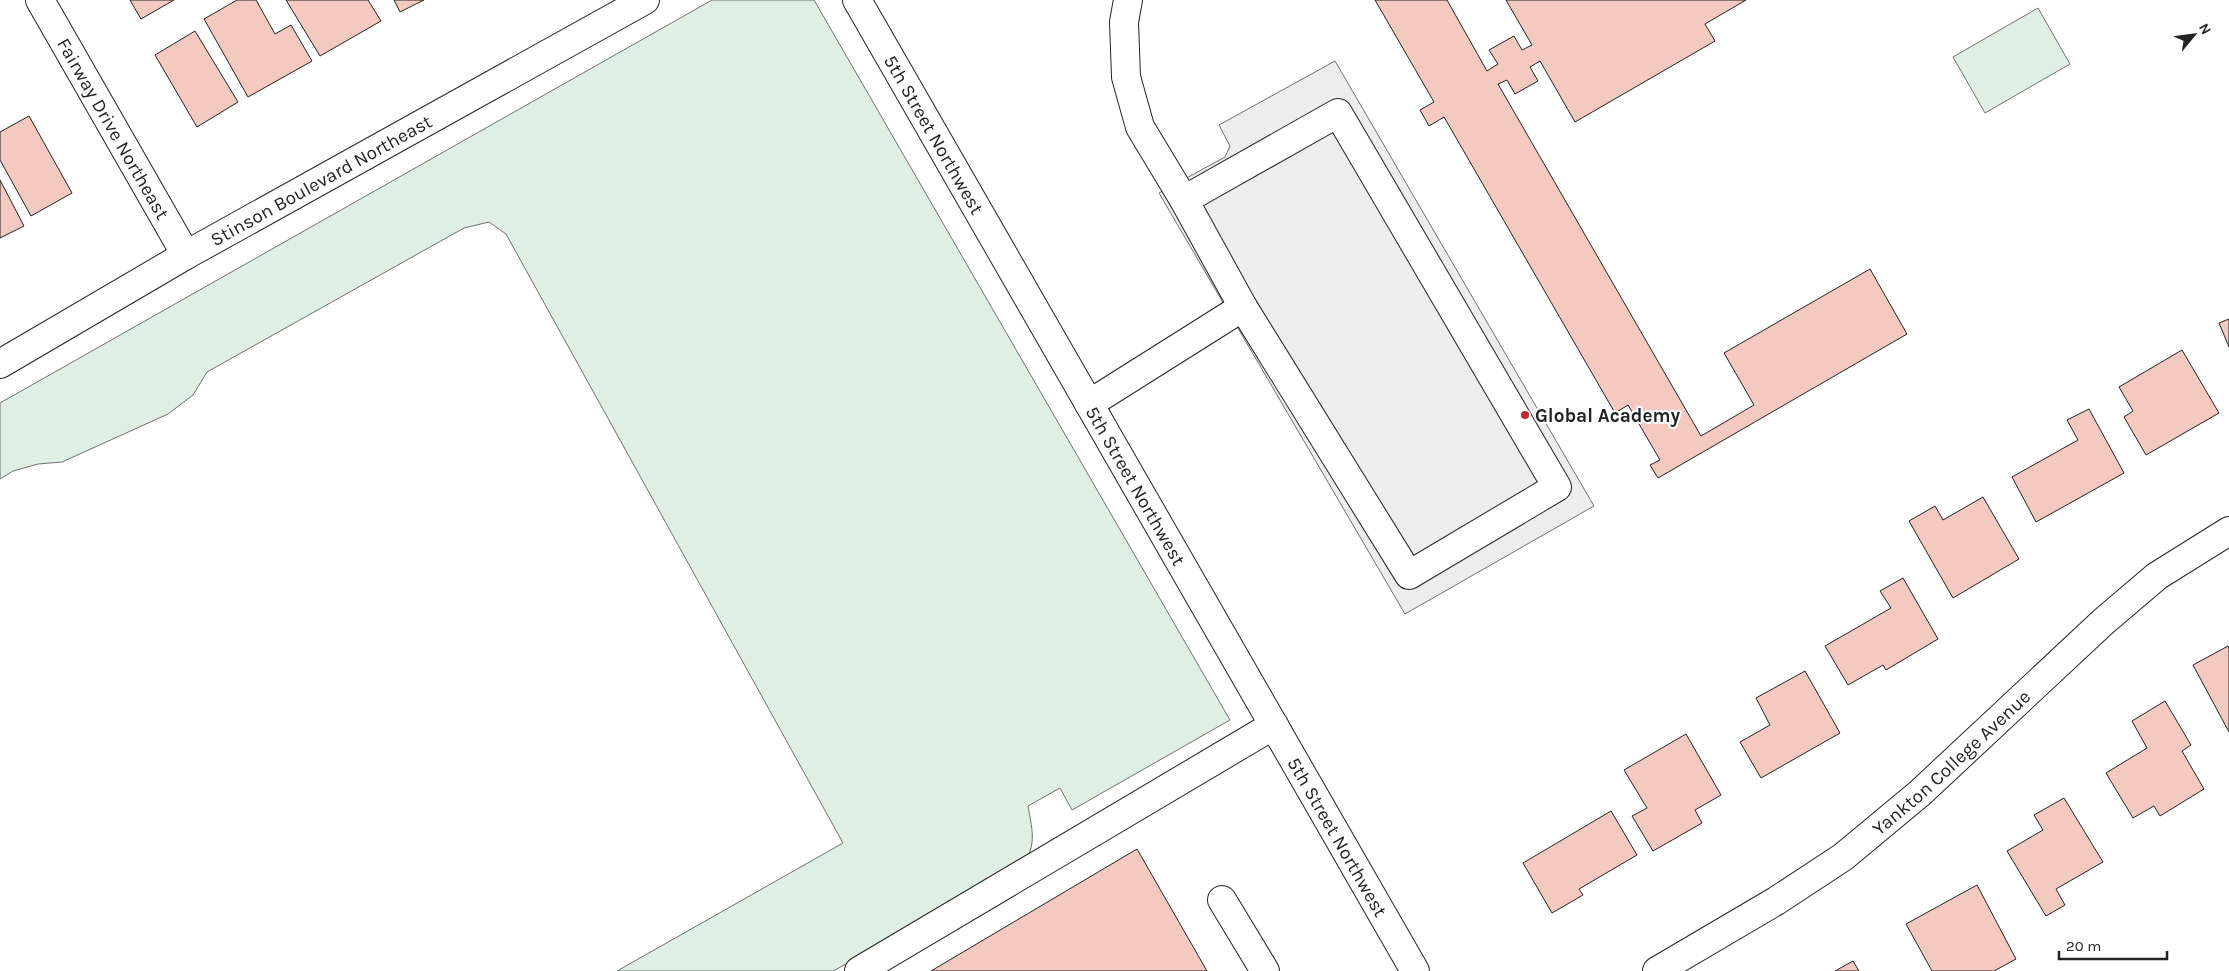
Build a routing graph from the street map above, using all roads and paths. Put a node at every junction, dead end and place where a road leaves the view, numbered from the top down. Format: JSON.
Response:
{"nodes":[{"id":1,"x":40,"y":0,"type":"edge"},
{"id":2,"x":645,"y":0,"type":"edge"},
{"id":3,"x":857,"y":0,"type":"edge"},
{"id":4,"x":1128,"y":0,"type":"edge"},
{"id":5,"x":1184,"y":200,"type":"junction"},
{"id":6,"x":186,"y":255,"type":"junction"},
{"id":7,"x":1243,"y":307,"type":"junction"},
{"id":8,"x":0,"y":364,"type":"edge"},
{"id":9,"x":1089,"y":404,"type":"junction"},
{"id":10,"x":2229,"y":531,"type":"edge"},
{"id":11,"x":1274,"y":725,"type":"junction"},
{"id":12,"x":1222,"y":900,"type":"dead end"},
{"id":13,"x":858,"y":971,"type":"edge"},
{"id":14,"x":1265,"y":971,"type":"edge"},
{"id":15,"x":1415,"y":971,"type":"edge"},
{"id":16,"x":1657,"y":971,"type":"edge"}],
"edges":[{"from":1,"to":6,"type":"street","name":"Fairway Drive Northeast"},
{"from":2,"to":6,"type":"street","name":"Stinson Boulevard Northeast"},
{"from":3,"to":9,"type":"street","name":"5th Street Northwest"},
{"from":4,"to":5,"type":"street"},
{"from":5,"to":7,"type":"street"},
{"from":5,"to":7,"type":"street"},
{"from":6,"to":8,"type":"street","name":"Stinson Boulevard Northeast"},
{"from":7,"to":9,"type":"street"},
{"from":9,"to":11,"type":"street","name":"5th Street Northwest"},
{"from":10,"to":16,"type":"street","name":"Yankton College Avenue"},
{"from":11,"to":13,"type":"street"},
{"from":11,"to":15,"type":"street","name":"5th Street Northwest"},
{"from":12,"to":14,"type":"street"}]}
